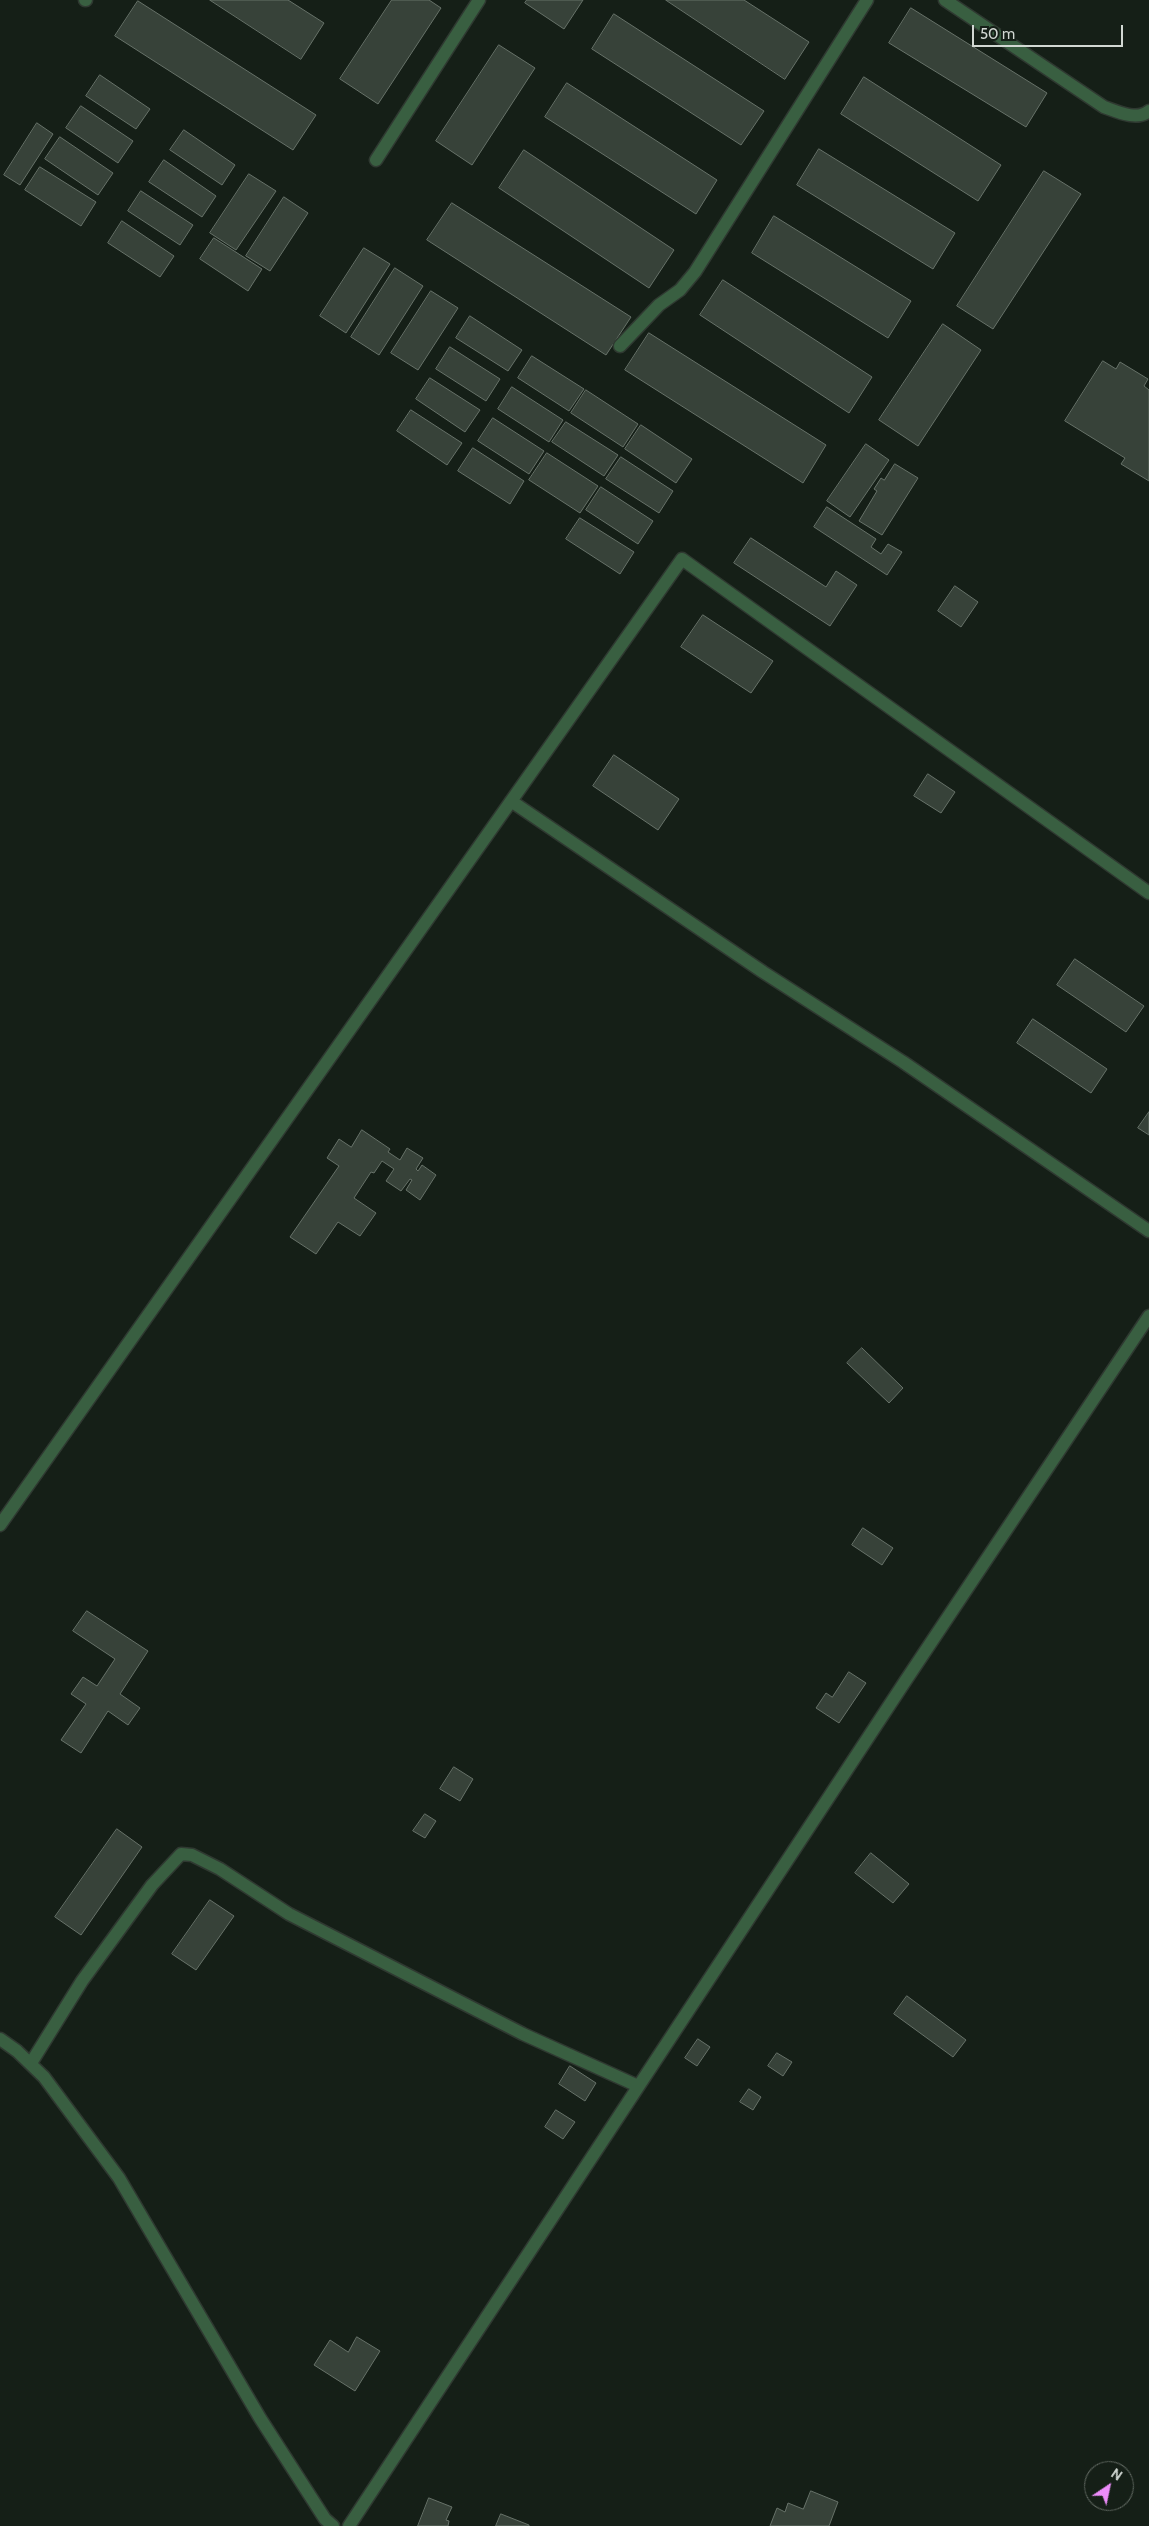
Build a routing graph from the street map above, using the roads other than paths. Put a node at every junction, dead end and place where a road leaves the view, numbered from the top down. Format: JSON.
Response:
{"nodes":[{"id":1,"x":479,"y":0,"type":"edge"},
{"id":2,"x":868,"y":0,"type":"edge"},
{"id":3,"x":945,"y":0,"type":"edge"},
{"id":4,"x":1149,"y":111,"type":"edge"},
{"id":5,"x":376,"y":160,"type":"dead end"},
{"id":6,"x":620,"y":346,"type":"dead end"},
{"id":7,"x":512,"y":801,"type":"junction"},
{"id":8,"x":1149,"y":893,"type":"edge"},
{"id":9,"x":1149,"y":1231,"type":"edge"},
{"id":10,"x":1149,"y":1316,"type":"edge"},
{"id":11,"x":0,"y":1525,"type":"edge"},
{"id":12,"x":0,"y":2040,"type":"edge"},
{"id":13,"x":31,"y":2063,"type":"junction"},
{"id":14,"x":638,"y":2086,"type":"junction"},
{"id":15,"x":333,"y":2526,"type":"edge"},
{"id":16,"x":349,"y":2526,"type":"edge"}],
"edges":[{"from":1,"to":5,"type":"street"},
{"from":2,"to":6,"type":"street"},
{"from":3,"to":4,"type":"street"},
{"from":7,"to":8,"type":"street"},
{"from":7,"to":9,"type":"street"},
{"from":7,"to":11,"type":"street"},
{"from":10,"to":14,"type":"street"},
{"from":12,"to":13,"type":"street"},
{"from":13,"to":14,"type":"street"},
{"from":13,"to":15,"type":"street"},
{"from":14,"to":16,"type":"street"}]}
